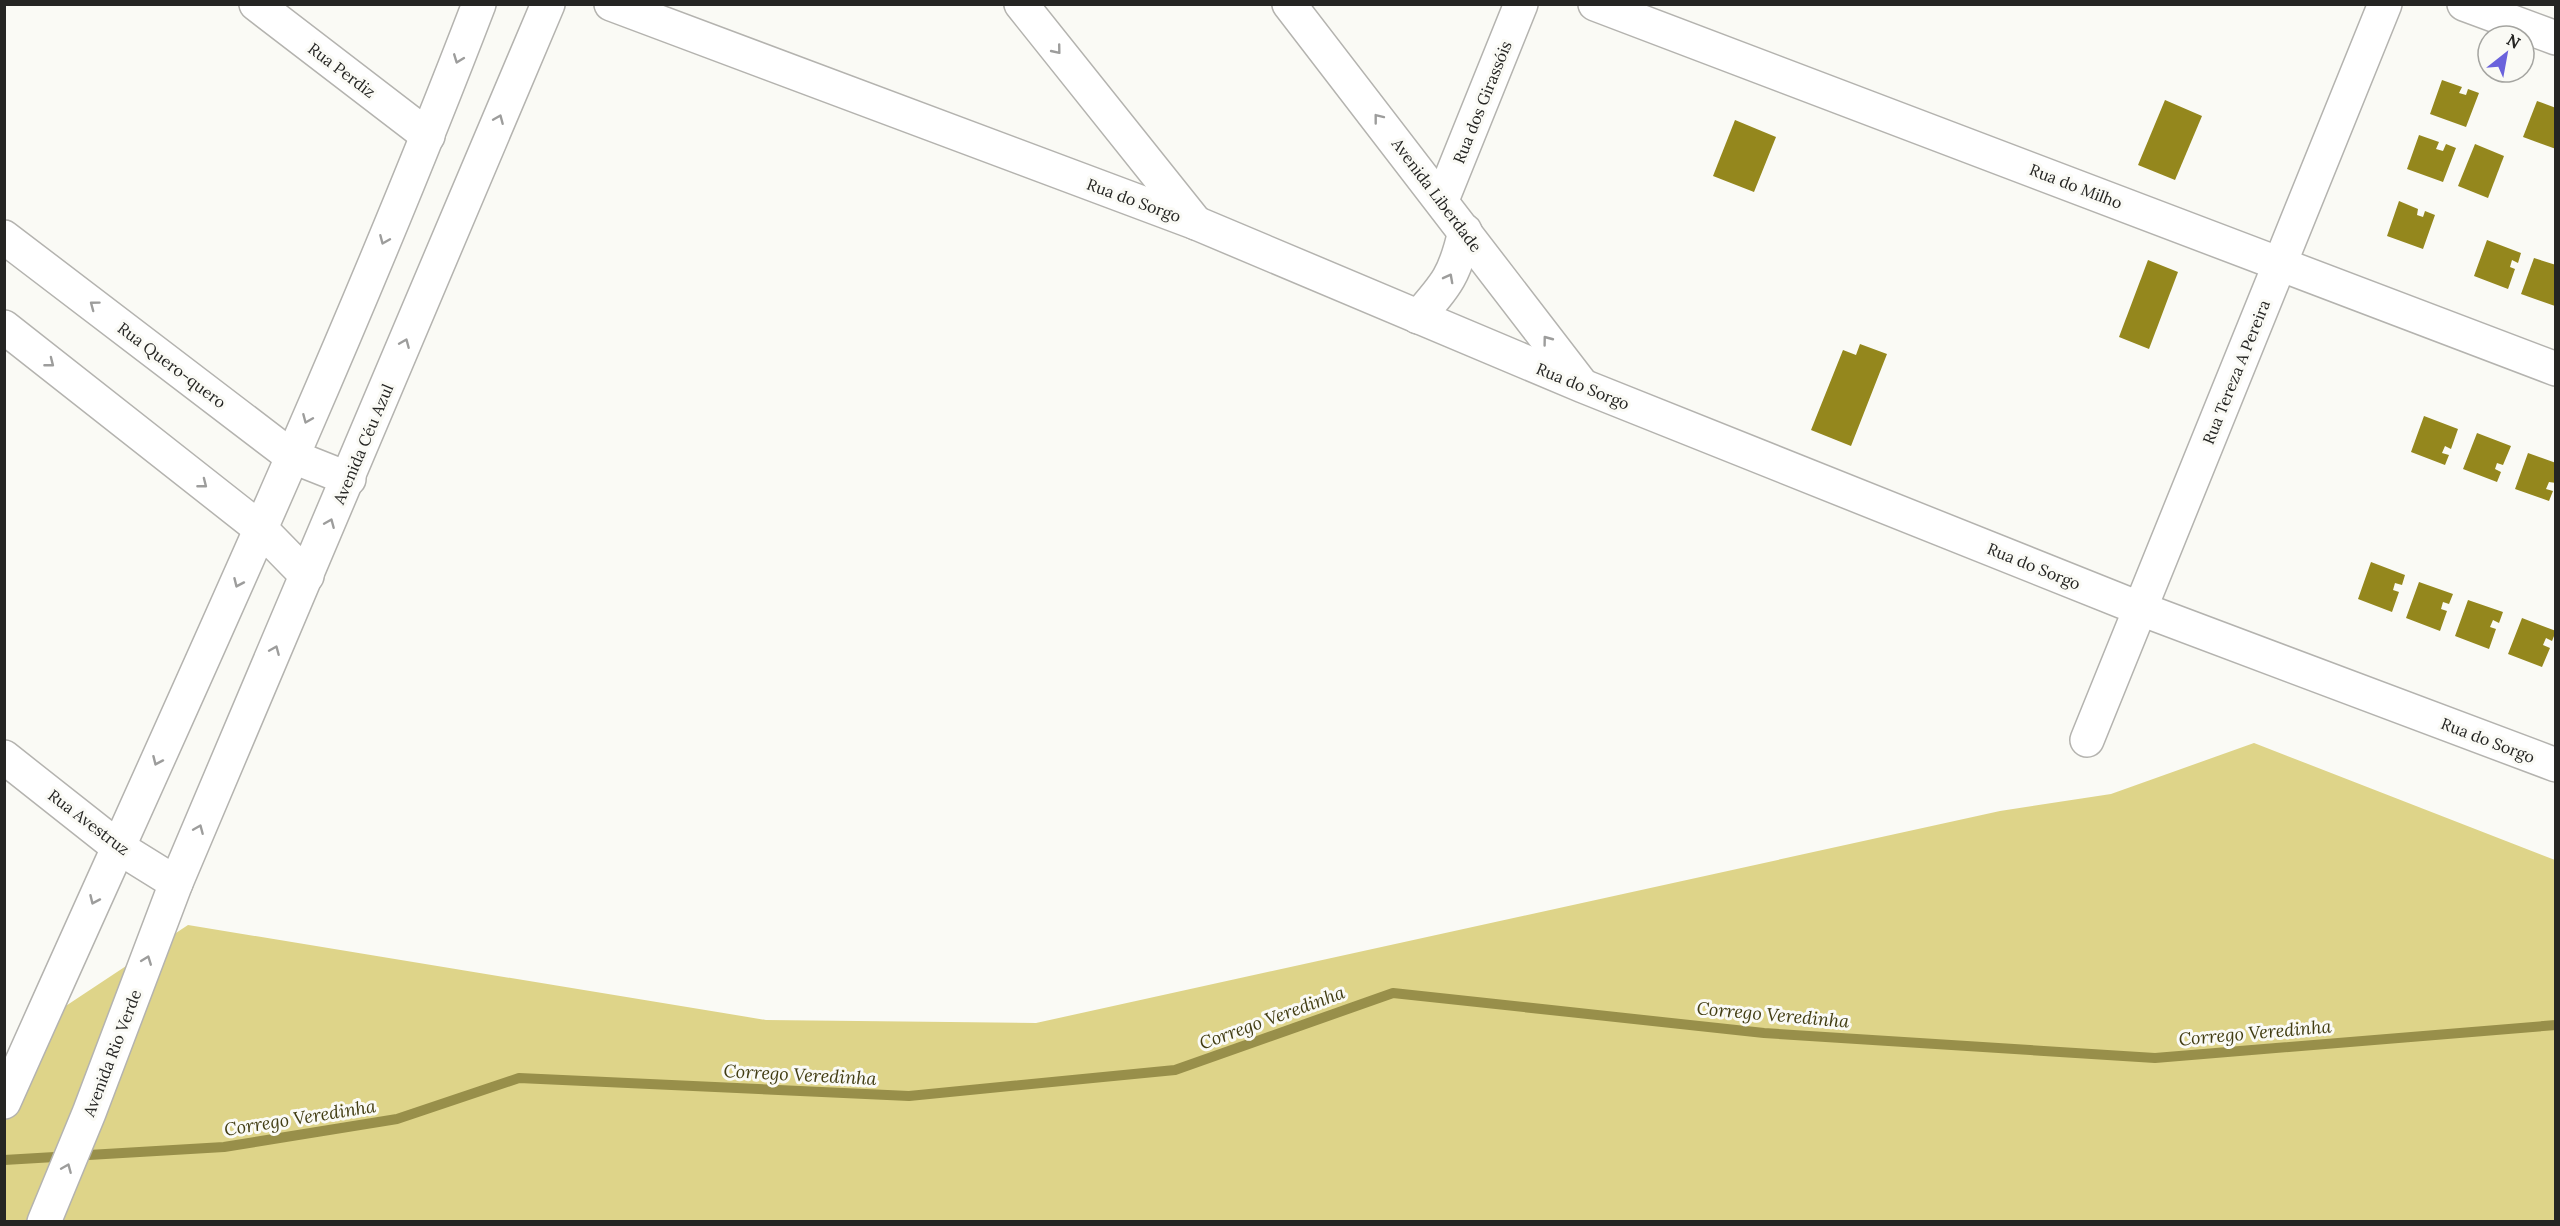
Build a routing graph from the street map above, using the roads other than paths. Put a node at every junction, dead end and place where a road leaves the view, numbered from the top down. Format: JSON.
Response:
{"nodes":[{"id":1,"x":256,"y":4,"type":"edge"},
{"id":2,"x":479,"y":4,"type":"edge"},
{"id":3,"x":548,"y":4,"type":"edge"},
{"id":4,"x":611,"y":4,"type":"edge"},
{"id":5,"x":1020,"y":4,"type":"edge"},
{"id":6,"x":1289,"y":4,"type":"edge"},
{"id":7,"x":1521,"y":4,"type":"edge"},
{"id":8,"x":1595,"y":4,"type":"edge"},
{"id":9,"x":2385,"y":4,"type":"edge"},
{"id":10,"x":2464,"y":4,"type":"edge"},
{"id":11,"x":2556,"y":38,"type":"edge"},
{"id":12,"x":428,"y":136,"type":"junction"},
{"id":13,"x":1442,"y":200,"type":"junction"},
{"id":14,"x":1196,"y":223,"type":"junction"},
{"id":15,"x":1465,"y":231,"type":"junction"},
{"id":16,"x":4,"y":237,"type":"edge"},
{"id":17,"x":2280,"y":263,"type":"junction"},
{"id":18,"x":1418,"y":317,"type":"junction"},
{"id":19,"x":4,"y":327,"type":"edge"},
{"id":20,"x":2556,"y":369,"type":"edge"},
{"id":21,"x":1583,"y":386,"type":"junction"},
{"id":22,"x":291,"y":456,"type":"junction"},
{"id":23,"x":349,"y":479,"type":"junction"},
{"id":24,"x":262,"y":530,"type":"junction"},
{"id":25,"x":307,"y":576,"type":"junction"},
{"id":26,"x":2141,"y":609,"type":"junction"},
{"id":27,"x":2087,"y":740,"type":"dead end"},
{"id":28,"x":4,"y":757,"type":"edge"},
{"id":29,"x":2556,"y":765,"type":"edge"},
{"id":30,"x":118,"y":847,"type":"junction"},
{"id":31,"x":176,"y":883,"type":"junction"},
{"id":32,"x":8,"y":1094,"type":"edge"},
{"id":33,"x":44,"y":1221,"type":"edge"}],
"edges":[{"from":1,"to":12,"type":"street","name":"Rua Perdiz"},
{"from":2,"to":12,"type":"street","one_way":true},
{"from":23,"to":3,"type":"street","name":"Avenida Céu Azul","one_way":true},
{"from":4,"to":14,"type":"street","name":"Rua do Sorgo"},
{"from":5,"to":14,"type":"street","one_way":true},
{"from":13,"to":6,"type":"street","name":"Avenida Liberdade","one_way":true},
{"from":7,"to":13,"type":"street","name":"Rua dos Girassóis"},
{"from":8,"to":17,"type":"street","name":"Rua do Milho"},
{"from":9,"to":17,"type":"street","name":"Rua Tereza A Pereira"},
{"from":10,"to":11,"type":"street"},
{"from":12,"to":22,"type":"street","one_way":true},
{"from":13,"to":15,"type":"street","name":"Avenida Liberdade"},
{"from":14,"to":18,"type":"street","name":"Rua do Sorgo"},
{"from":18,"to":15,"type":"street","one_way":true},
{"from":21,"to":15,"type":"street","name":"Avenida Liberdade","one_way":true},
{"from":22,"to":16,"type":"street","name":"Rua Quero-quero","one_way":true},
{"from":17,"to":20,"type":"street","name":"Rua do Milho"},
{"from":17,"to":26,"type":"street","name":"Rua Tereza A Pereira"},
{"from":18,"to":21,"type":"street","name":"Rua do Sorgo"},
{"from":19,"to":24,"type":"street","one_way":true},
{"from":21,"to":26,"type":"street","name":"Rua do Sorgo"},
{"from":22,"to":23,"type":"street","name":"Rua Quero-quero"},
{"from":22,"to":24,"type":"street"},
{"from":25,"to":23,"type":"street","name":"Avenida Céu Azul","one_way":true},
{"from":24,"to":25,"type":"street"},
{"from":24,"to":30,"type":"street","one_way":true},
{"from":31,"to":25,"type":"street","name":"Avenida Céu Azul","one_way":true},
{"from":26,"to":27,"type":"street","name":"Rua Tereza A Pereira"},
{"from":26,"to":29,"type":"street","name":"Rua do Sorgo"},
{"from":28,"to":30,"type":"street","name":"Rua Avestruz"},
{"from":30,"to":31,"type":"street","name":"Rua Avestruz"},
{"from":30,"to":32,"type":"street","one_way":true},
{"from":33,"to":31,"type":"street","name":"Avenida Rio Verde","one_way":true}]}
